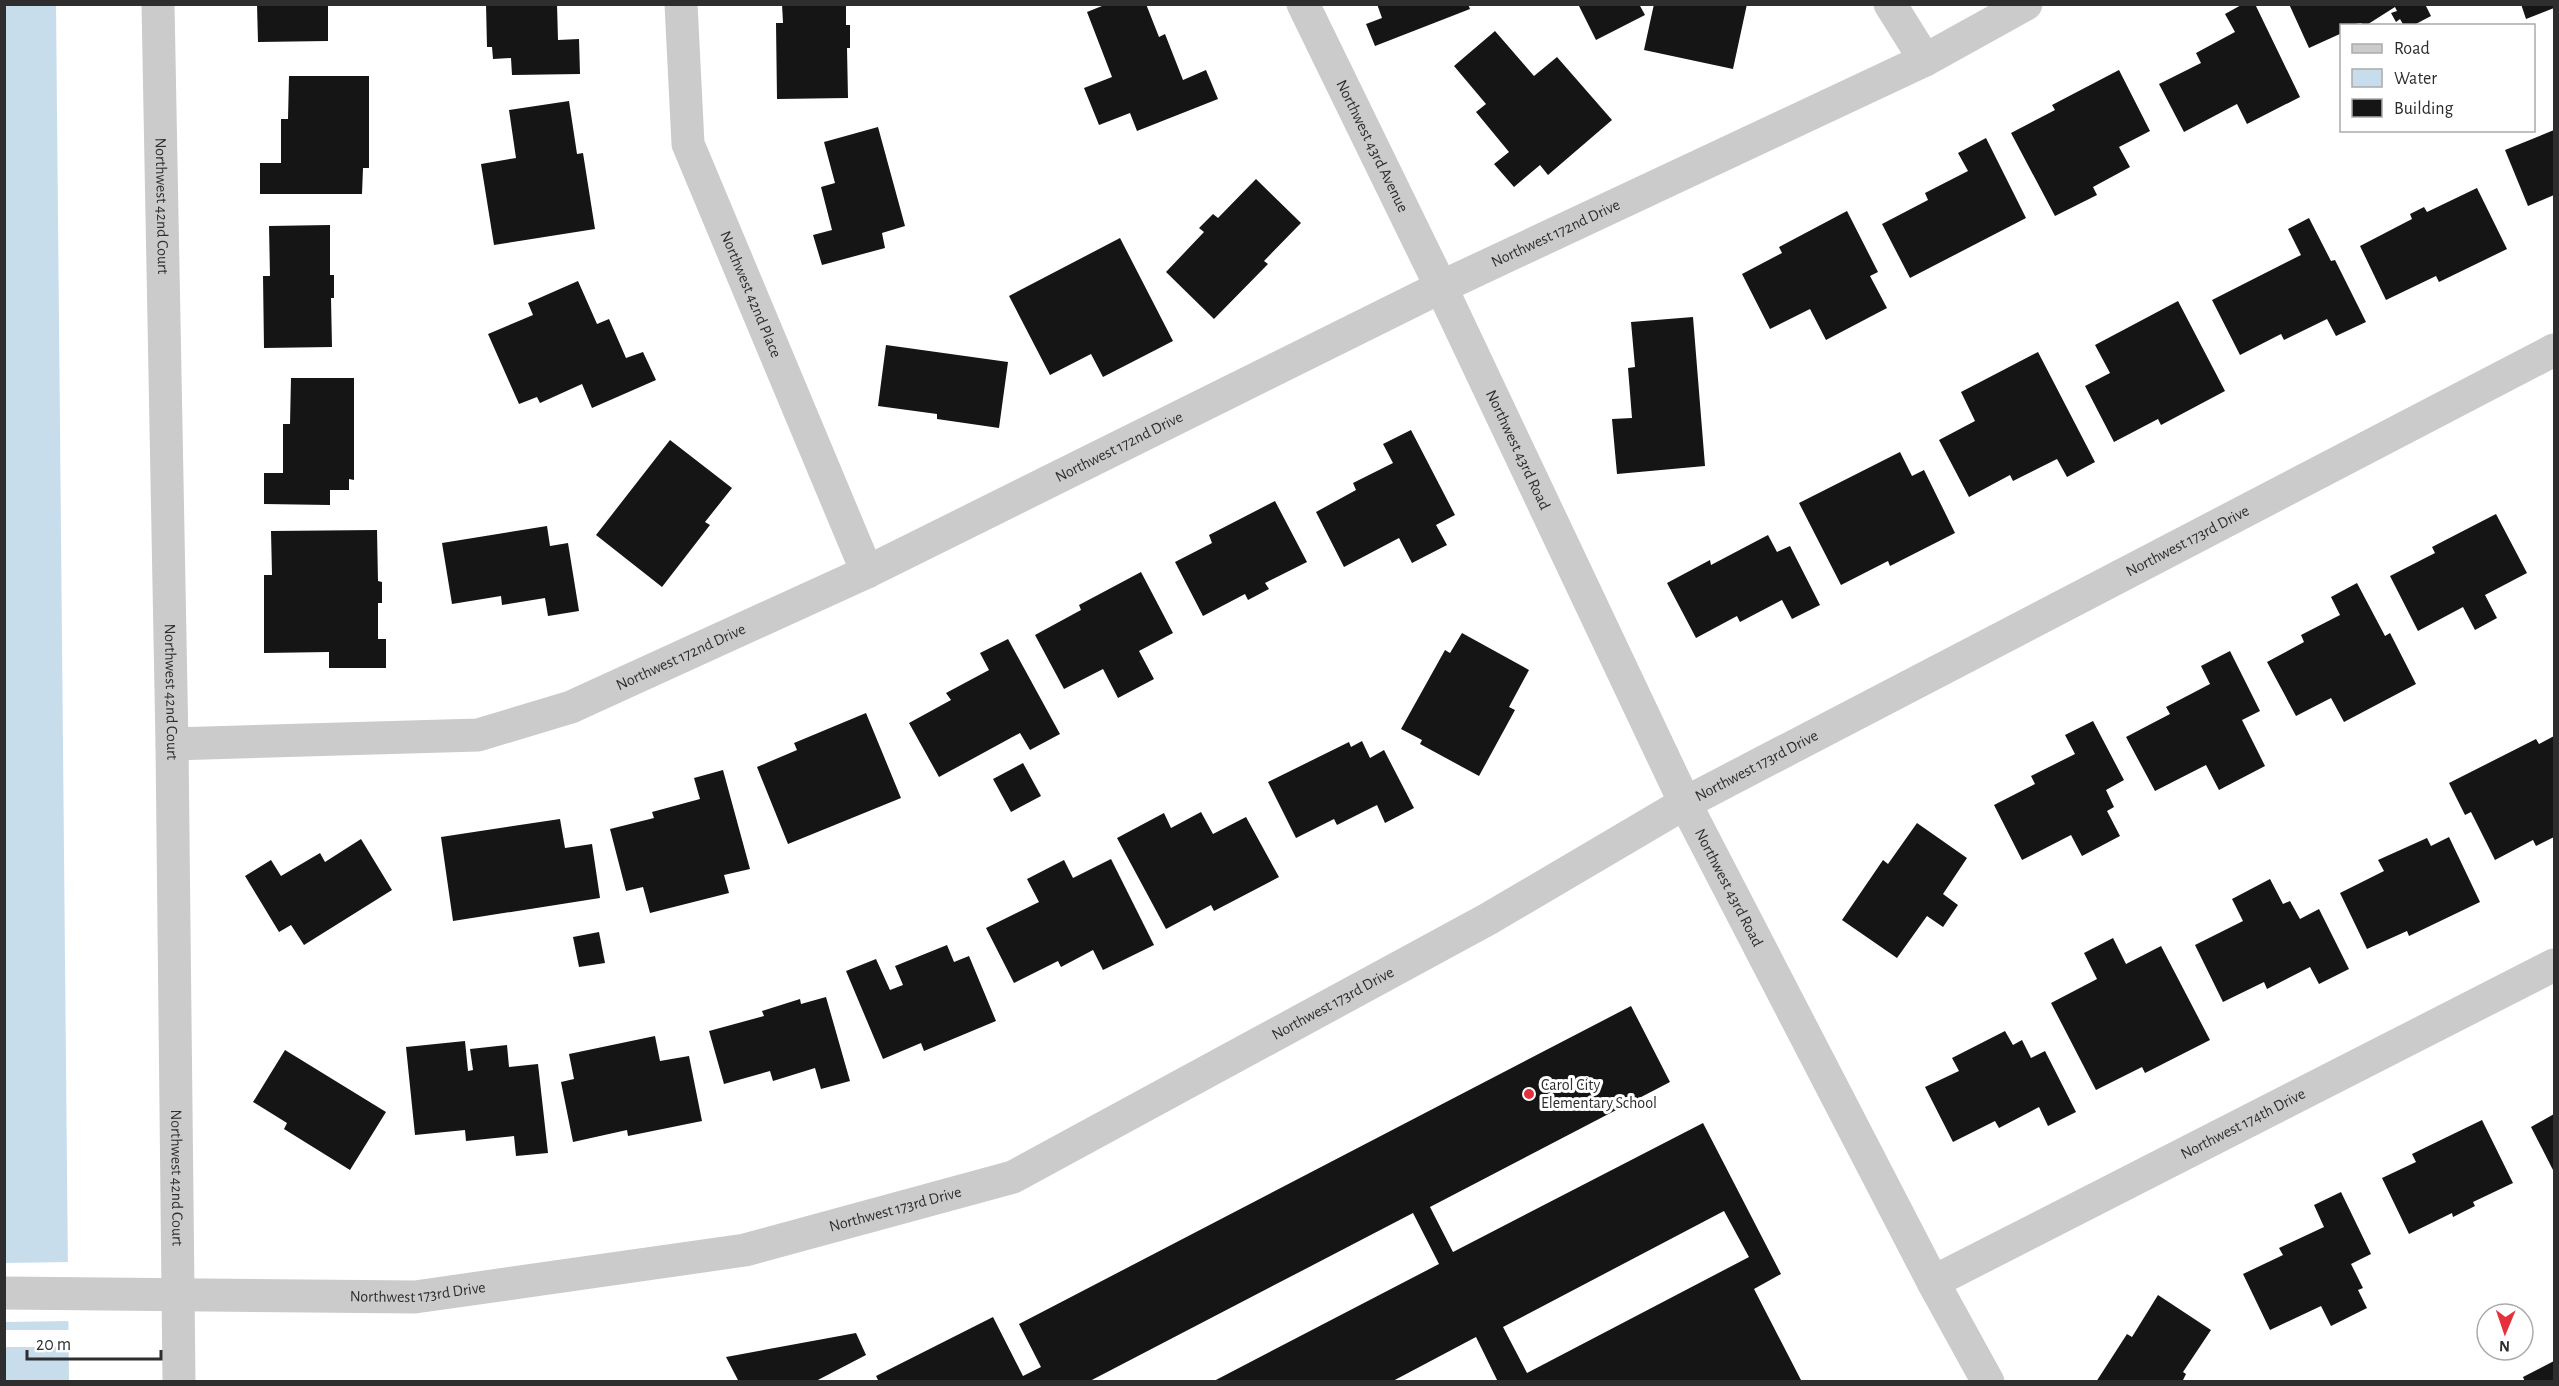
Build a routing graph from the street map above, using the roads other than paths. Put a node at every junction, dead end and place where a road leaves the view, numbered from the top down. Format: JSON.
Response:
{"nodes":[{"id":1,"x":158,"y":4,"type":"edge"},
{"id":2,"x":681,"y":4,"type":"edge"},
{"id":3,"x":1303,"y":4,"type":"edge"},
{"id":4,"x":1890,"y":4,"type":"edge"},
{"id":5,"x":2026,"y":4,"type":"edge"},
{"id":6,"x":1925,"y":60,"type":"junction"},
{"id":7,"x":1441,"y":287,"type":"junction"},
{"id":8,"x":2554,"y":351,"type":"edge"},
{"id":9,"x":867,"y":572,"type":"junction"},
{"id":10,"x":172,"y":744,"type":"junction"},
{"id":11,"x":1685,"y":804,"type":"junction"},
{"id":12,"x":2554,"y":965,"type":"edge"},
{"id":13,"x":1933,"y":1282,"type":"junction"},
{"id":14,"x":4,"y":1293,"type":"edge"},
{"id":15,"x":179,"y":1295,"type":"junction"},
{"id":16,"x":178,"y":1382,"type":"edge"},
{"id":17,"x":1988,"y":1382,"type":"edge"}],
"edges":[{"from":1,"to":10,"type":"street","name":"Northwest 42nd Court"},
{"from":2,"to":9,"type":"street","name":"Northwest 42nd Place"},
{"from":3,"to":7,"type":"street","name":"Northwest 43rd Avenue"},
{"from":4,"to":6,"type":"street"},
{"from":5,"to":6,"type":"street","name":"Northwest 172nd Drive"},
{"from":6,"to":7,"type":"street","name":"Northwest 172nd Drive"},
{"from":7,"to":9,"type":"street","name":"Northwest 172nd Drive"},
{"from":7,"to":11,"type":"street","name":"Northwest 43rd Road"},
{"from":8,"to":11,"type":"street","name":"Northwest 173rd Drive"},
{"from":9,"to":10,"type":"street","name":"Northwest 172nd Drive"},
{"from":10,"to":15,"type":"street","name":"Northwest 42nd Court"},
{"from":11,"to":13,"type":"street","name":"Northwest 43rd Road"},
{"from":11,"to":15,"type":"street","name":"Northwest 173rd Drive"},
{"from":12,"to":13,"type":"street","name":"Northwest 174th Drive"},
{"from":13,"to":17,"type":"street","name":"Northwest 43rd Road"},
{"from":14,"to":15,"type":"street","name":"Northwest 173rd Drive"},
{"from":15,"to":16,"type":"street","name":"Northwest 42nd Court"}]}
